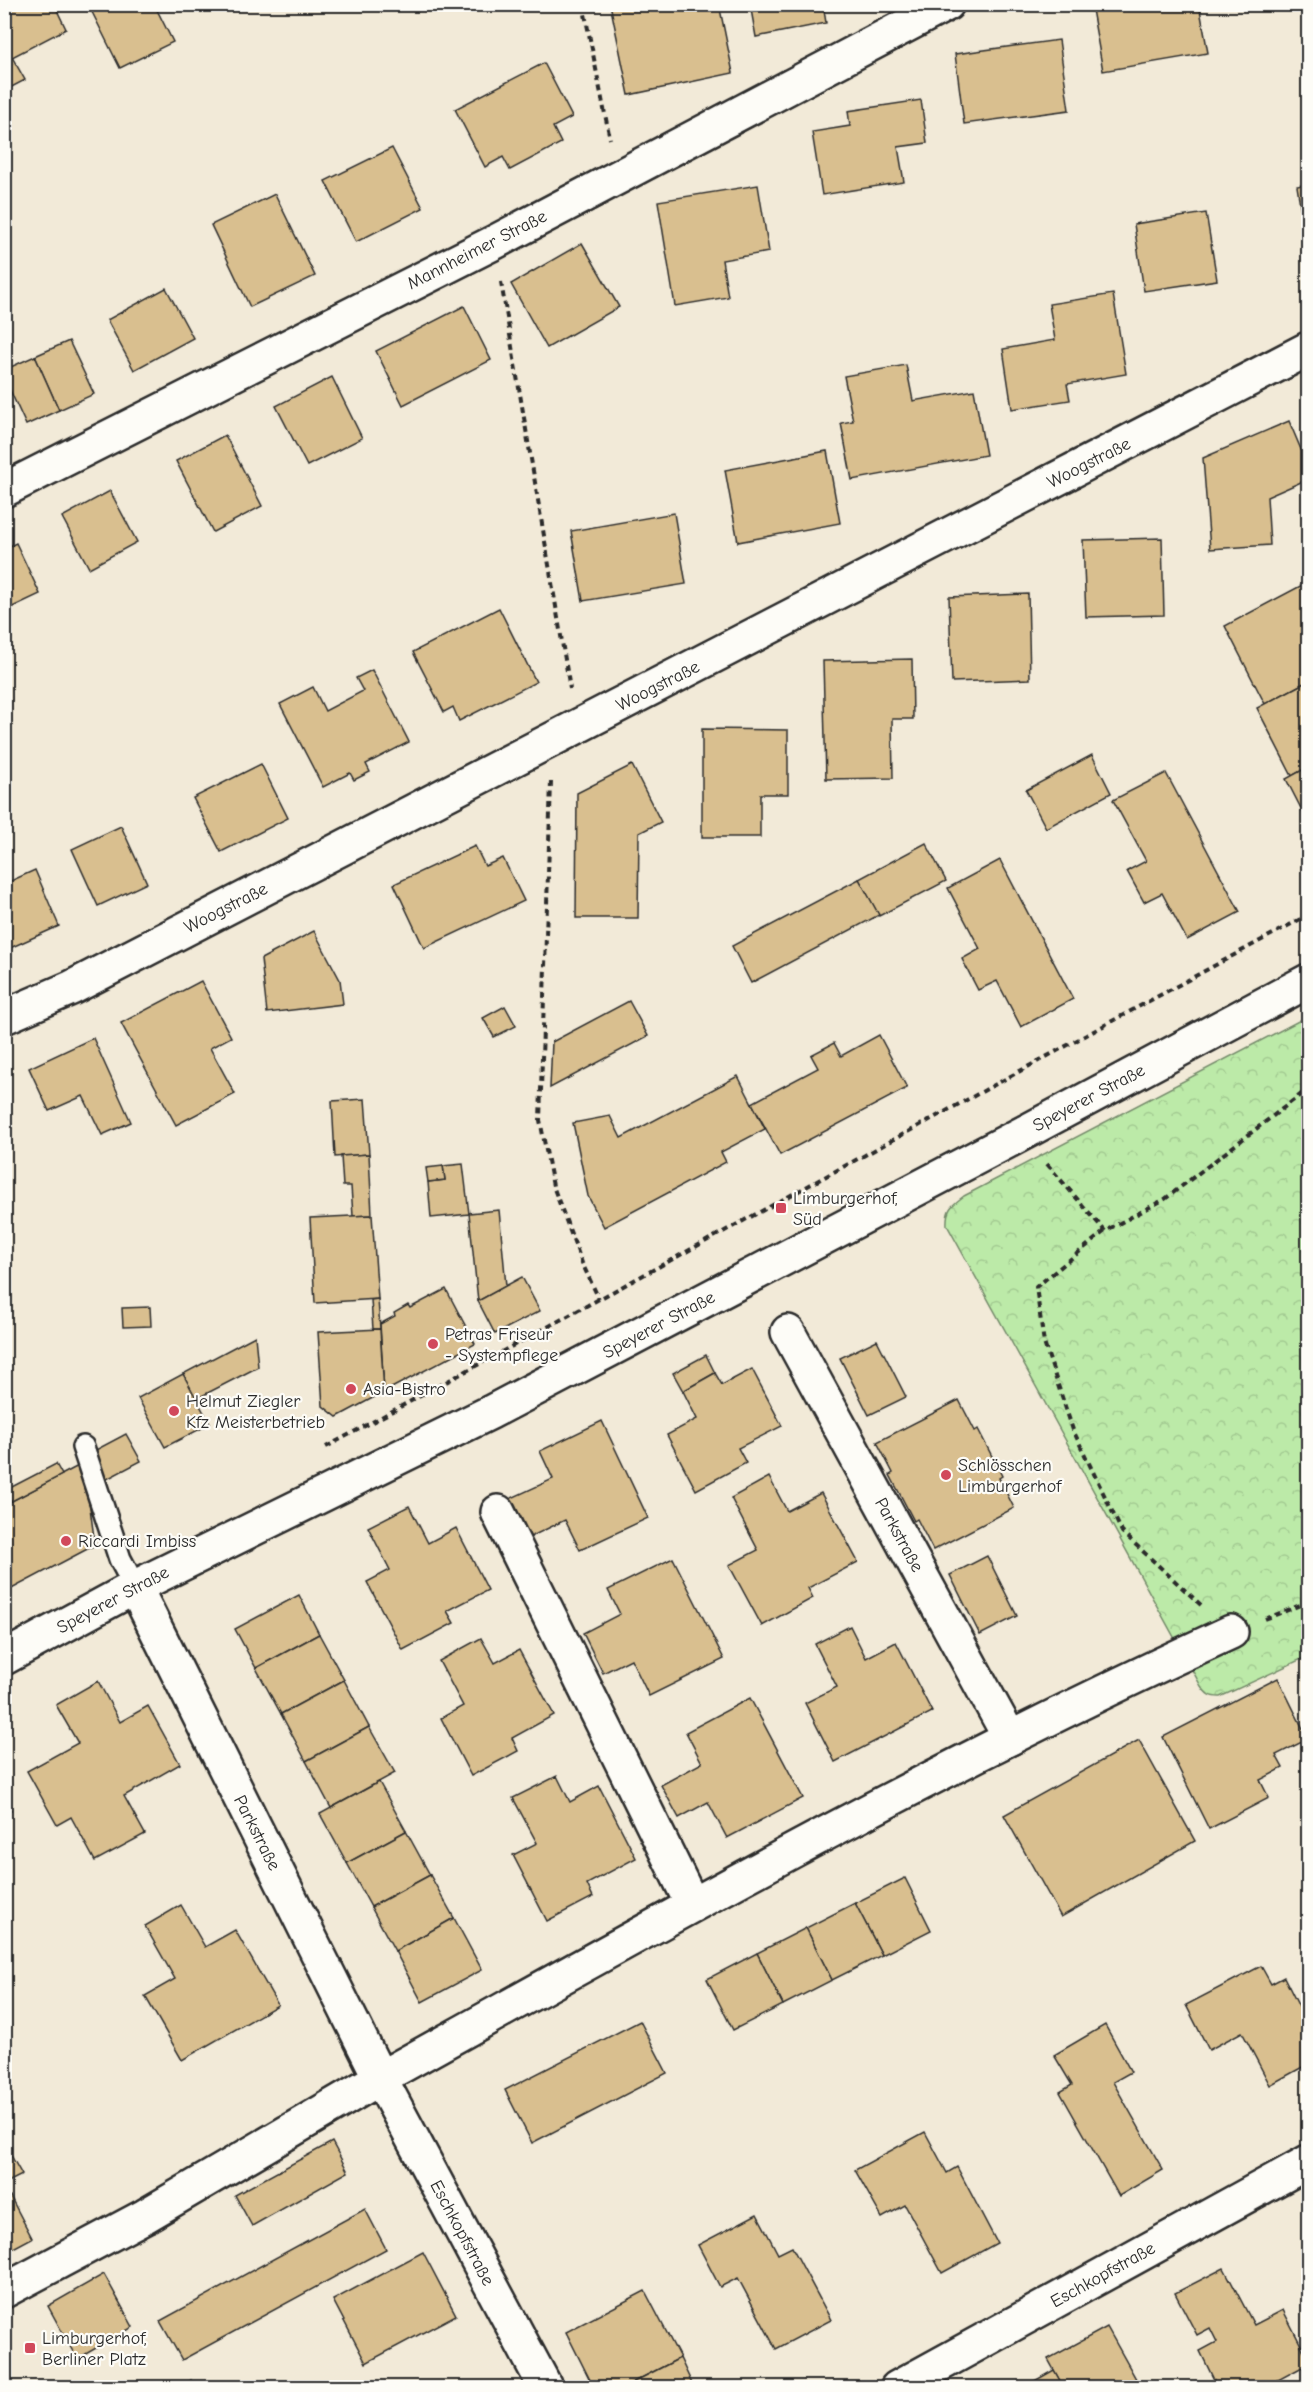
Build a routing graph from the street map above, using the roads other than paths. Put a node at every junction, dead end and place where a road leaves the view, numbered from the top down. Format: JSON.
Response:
{"nodes":[{"id":1,"x":947,"y":4,"type":"edge"},
{"id":2,"x":1308,"y":349,"type":"edge"},
{"id":3,"x":4,"y":490,"type":"edge"},
{"id":4,"x":1308,"y":981,"type":"edge"},
{"id":5,"x":4,"y":1017,"type":"edge"},
{"id":6,"x":788,"y":1332,"type":"dead end"},
{"id":7,"x":83,"y":1447,"type":"dead end"},
{"id":8,"x":498,"y":1512,"type":"dead end"},
{"id":9,"x":135,"y":1587,"type":"junction"},
{"id":10,"x":1231,"y":1632,"type":"road end"},
{"id":11,"x":4,"y":1658,"type":"edge"},
{"id":12,"x":1010,"y":1738,"type":"junction"},
{"id":13,"x":692,"y":1904,"type":"junction"},
{"id":14,"x":380,"y":2078,"type":"junction"},
{"id":15,"x":1308,"y":2162,"type":"edge"},
{"id":16,"x":4,"y":2291,"type":"edge"},
{"id":17,"x":546,"y":2388,"type":"edge"},
{"id":18,"x":897,"y":2388,"type":"edge"}],
"edges":[{"from":1,"to":3,"type":"street","name":"Mannheimer Straße"},
{"from":2,"to":5,"type":"street","name":"Woogstraße"},
{"from":4,"to":9,"type":"street","name":"Speyerer Straße"},
{"from":6,"to":12,"type":"street","name":"Parkstraße"},
{"from":7,"to":9,"type":"lane"},
{"from":8,"to":13,"type":"street"},
{"from":9,"to":11,"type":"street","name":"Speyerer Straße"},
{"from":9,"to":14,"type":"street","name":"Parkstraße"},
{"from":10,"to":12,"type":"street"},
{"from":12,"to":13,"type":"street"},
{"from":13,"to":14,"type":"street"},
{"from":14,"to":16,"type":"street"},
{"from":14,"to":17,"type":"street","name":"Eschkopfstraße"},
{"from":15,"to":18,"type":"street","name":"Eschkopfstraße"}]}
